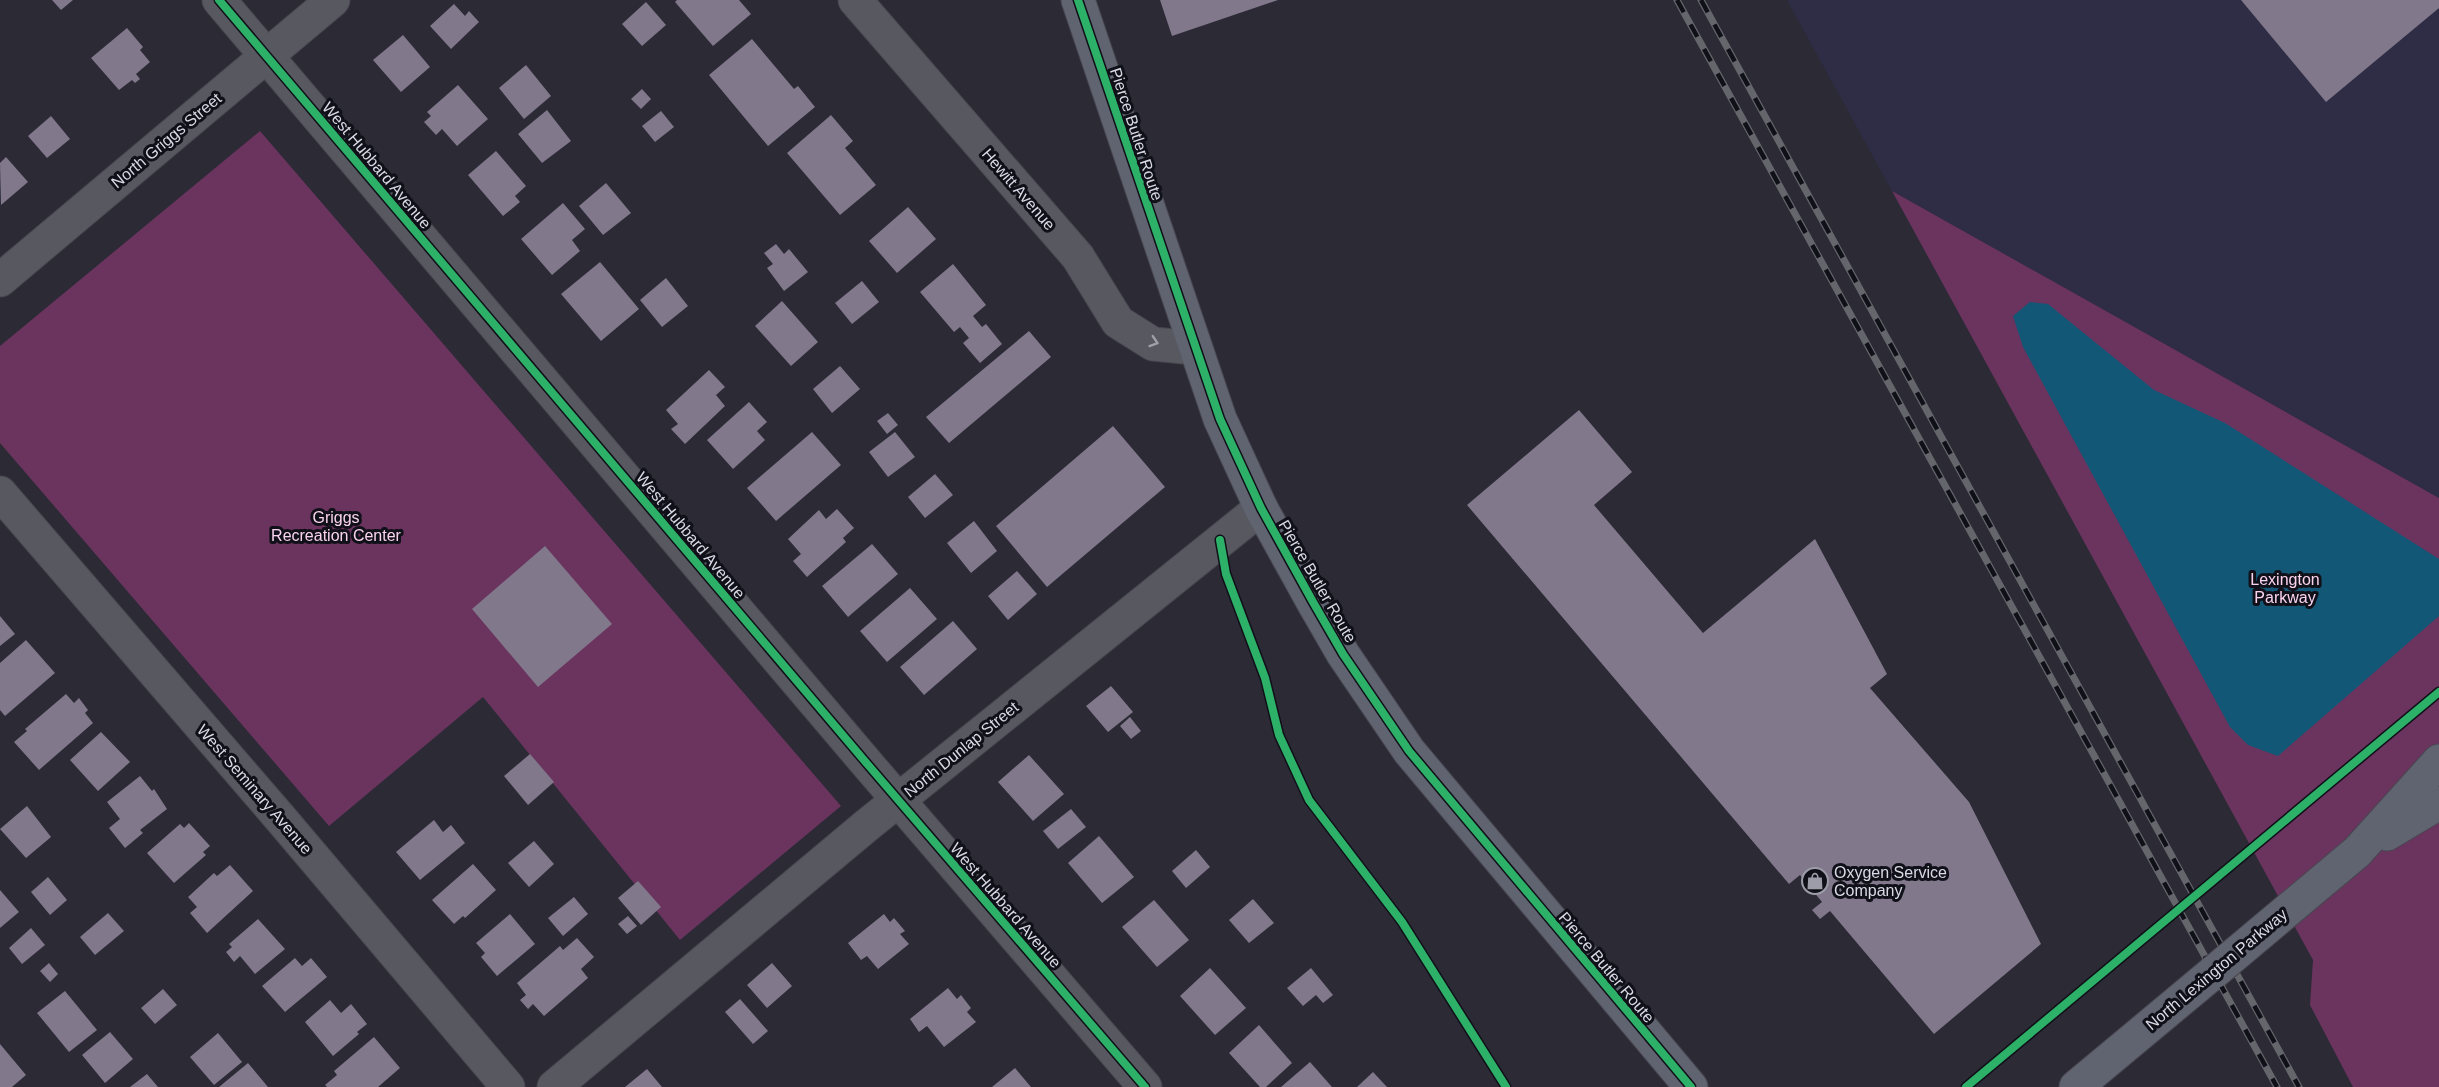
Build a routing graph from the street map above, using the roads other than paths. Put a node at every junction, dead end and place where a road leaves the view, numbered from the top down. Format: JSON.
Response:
{"nodes":[{"id":1,"x":219,"y":0,"type":"edge"},
{"id":2,"x":333,"y":0,"type":"edge"},
{"id":3,"x":855,"y":0,"type":"edge"},
{"id":4,"x":1078,"y":0,"type":"edge"},
{"id":5,"x":266,"y":55,"type":"junction"},
{"id":6,"x":0,"y":280,"type":"edge"},
{"id":7,"x":1195,"y":348,"type":"junction"},
{"id":8,"x":0,"y":493,"type":"edge"},
{"id":9,"x":1261,"y":507,"type":"junction"},
{"id":10,"x":2439,"y":761,"type":"edge"},
{"id":11,"x":898,"y":800,"type":"junction"},
{"id":12,"x":2439,"y":803,"type":"edge"},
{"id":13,"x":2357,"y":852,"type":"junction"},
{"id":14,"x":507,"y":1087,"type":"edge"},
{"id":15,"x":554,"y":1087,"type":"edge"},
{"id":16,"x":1145,"y":1087,"type":"edge"},
{"id":17,"x":1691,"y":1087,"type":"edge"},
{"id":18,"x":2076,"y":1087,"type":"edge"}],
"edges":[{"from":1,"to":5,"type":"street","name":"West Hubbard Avenue"},
{"from":2,"to":5,"type":"street","name":"North Griggs Street"},
{"from":3,"to":7,"type":"street","name":"Hewitt Avenue","one_way":true},
{"from":4,"to":7,"type":"main road","name":"Pierce Butler Route"},
{"from":5,"to":6,"type":"street","name":"North Griggs Street"},
{"from":5,"to":11,"type":"street","name":"West Hubbard Avenue"},
{"from":7,"to":9,"type":"main road","name":"Pierce Butler Route"},
{"from":8,"to":14,"type":"street","name":"West Seminary Avenue"},
{"from":9,"to":11,"type":"street","name":"North Dunlap Street"},
{"from":9,"to":17,"type":"main road","name":"Pierce Butler Route"},
{"from":10,"to":13,"type":"main road"},
{"from":11,"to":15,"type":"street","name":"North Dunlap Street"},
{"from":11,"to":16,"type":"street","name":"West Hubbard Avenue"},
{"from":12,"to":13,"type":"main road"},
{"from":13,"to":18,"type":"main road","name":"North Lexington Parkway","bridge":true}]}
